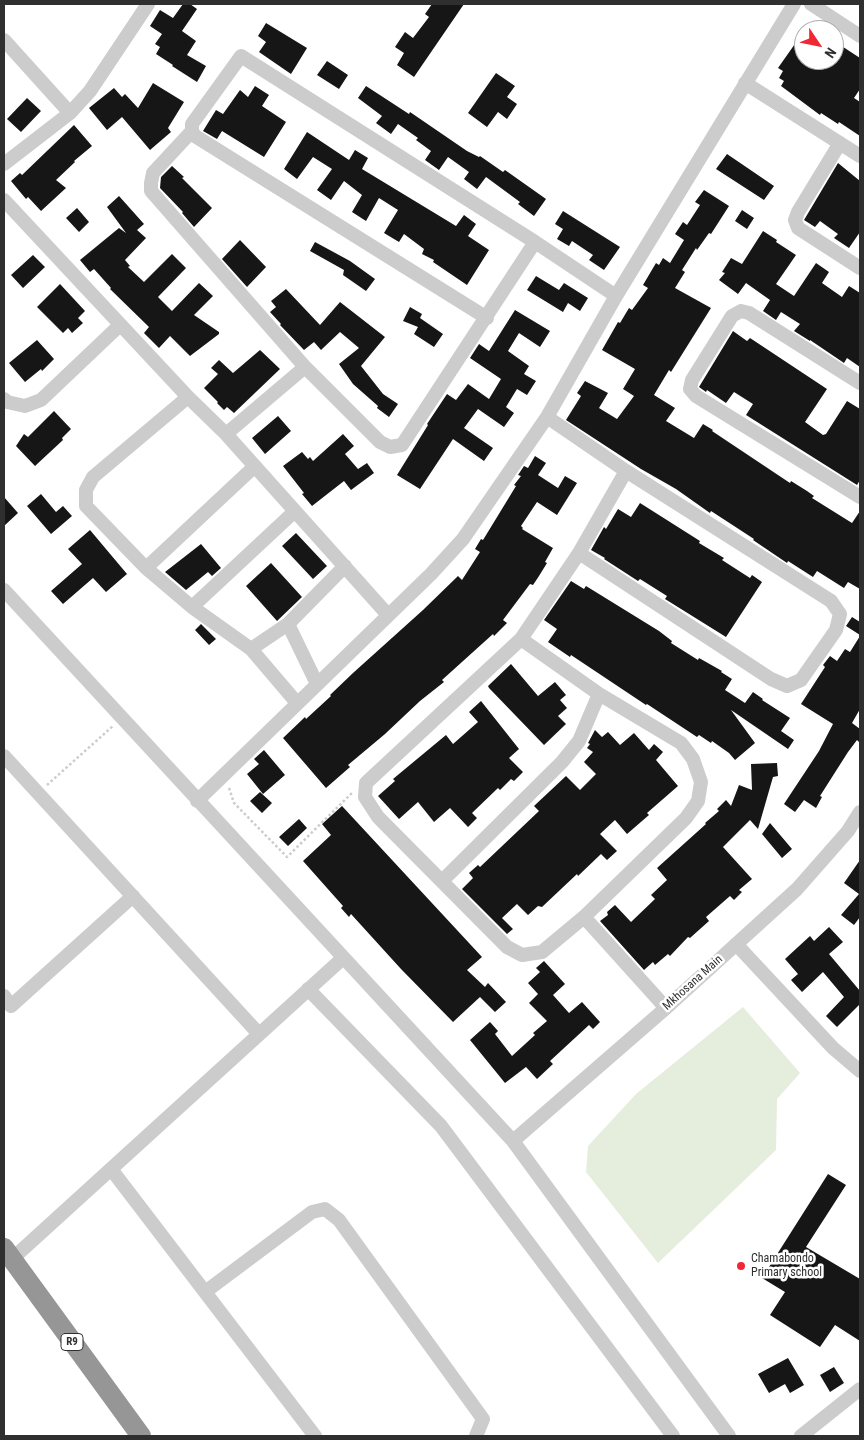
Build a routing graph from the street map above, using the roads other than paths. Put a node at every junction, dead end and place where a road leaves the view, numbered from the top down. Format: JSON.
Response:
{"nodes":[{"id":1,"x":148,"y":4,"type":"edge"},
{"id":2,"x":794,"y":4,"type":"edge"},
{"id":3,"x":811,"y":4,"type":"edge"},
{"id":4,"x":860,"y":36,"type":"edge"},
{"id":5,"x":4,"y":40,"type":"edge"},
{"id":6,"x":745,"y":83,"type":"junction"},
{"id":7,"x":70,"y":113,"type":"junction"},
{"id":8,"x":192,"y":131,"type":"junction"},
{"id":9,"x":840,"y":143,"type":"junction"},
{"id":10,"x":860,"y":156,"type":"edge"},
{"id":11,"x":4,"y":164,"type":"edge"},
{"id":12,"x":4,"y":200,"type":"edge"},
{"id":13,"x":535,"y":242,"type":"junction"},
{"id":14,"x":860,"y":268,"type":"edge"},
{"id":15,"x":616,"y":296,"type":"junction"},
{"id":16,"x":487,"y":318,"type":"junction"},
{"id":17,"x":120,"y":325,"type":"junction"},
{"id":18,"x":305,"y":367,"type":"junction"},
{"id":19,"x":860,"y":383,"type":"edge"},
{"id":20,"x":188,"y":397,"type":"junction"},
{"id":21,"x":4,"y":399,"type":"edge"},
{"id":22,"x":546,"y":417,"type":"junction"},
{"id":23,"x":226,"y":434,"type":"junction"},
{"id":24,"x":255,"y":466,"type":"junction"},
{"id":25,"x":626,"y":471,"type":"junction"},
{"id":26,"x":860,"y":497,"type":"edge"},
{"id":27,"x":295,"y":511,"type":"junction"},
{"id":28,"x":579,"y":553,"type":"junction"},
{"id":29,"x":345,"y":566,"type":"junction"},
{"id":30,"x":146,"y":568,"type":"junction"},
{"id":31,"x":4,"y":590,"type":"edge"},
{"id":32,"x":192,"y":607,"type":"junction"},
{"id":33,"x":388,"y":615,"type":"junction"},
{"id":34,"x":288,"y":624,"type":"junction"},
{"id":35,"x":521,"y":639,"type":"junction"},
{"id":36,"x":251,"y":649,"type":"junction"},
{"id":37,"x":316,"y":684,"type":"junction"},
{"id":38,"x":599,"y":694,"type":"junction"},
{"id":39,"x":297,"y":703,"type":"junction"},
{"id":40,"x":4,"y":756,"type":"edge"},
{"id":41,"x":198,"y":801,"type":"junction"},
{"id":42,"x":860,"y":812,"type":"edge"},
{"id":43,"x":442,"y":881,"type":"junction"},
{"id":44,"x":133,"y":896,"type":"junction"},
{"id":45,"x":584,"y":917,"type":"junction"},
{"id":46,"x":736,"y":944,"type":"junction"},
{"id":47,"x":343,"y":958,"type":"junction"},
{"id":48,"x":308,"y":989,"type":"junction"},
{"id":49,"x":4,"y":996,"type":"edge"},
{"id":50,"x":666,"y":1008,"type":"junction"},
{"id":51,"x":259,"y":1034,"type":"junction"},
{"id":52,"x":860,"y":1070,"type":"edge"},
{"id":53,"x":513,"y":1142,"type":"junction"},
{"id":54,"x":111,"y":1169,"type":"junction"},
{"id":55,"x":8,"y":1253,"type":"edge"},
{"id":56,"x":205,"y":1292,"type":"junction"},
{"id":57,"x":859,"y":1392,"type":"edge"},
{"id":58,"x":141,"y":1436,"type":"edge"},
{"id":59,"x":315,"y":1436,"type":"edge"},
{"id":60,"x":476,"y":1436,"type":"edge"},
{"id":61,"x":673,"y":1436,"type":"edge"},
{"id":62,"x":729,"y":1436,"type":"edge"},
{"id":63,"x":801,"y":1436,"type":"edge"}],
"edges":[{"from":1,"to":7,"type":"street"},
{"from":2,"to":6,"type":"street"},
{"from":3,"to":4,"type":"street"},
{"from":5,"to":7,"type":"street"},
{"from":6,"to":9,"type":"street"},
{"from":6,"to":15,"type":"street"},
{"from":7,"to":11,"type":"street"},
{"from":8,"to":13,"type":"street"},
{"from":8,"to":16,"type":"street"},
{"from":8,"to":18,"type":"street"},
{"from":9,"to":10,"type":"street"},
{"from":9,"to":14,"type":"street"},
{"from":12,"to":17,"type":"street"},
{"from":13,"to":15,"type":"street"},
{"from":13,"to":16,"type":"street"},
{"from":15,"to":22,"type":"street"},
{"from":16,"to":18,"type":"street"},
{"from":17,"to":20,"type":"street"},
{"from":17,"to":21,"type":"street"},
{"from":18,"to":23,"type":"street"},
{"from":19,"to":26,"type":"street"},
{"from":20,"to":23,"type":"street"},
{"from":20,"to":30,"type":"street"},
{"from":22,"to":25,"type":"street"},
{"from":22,"to":33,"type":"street"},
{"from":23,"to":24,"type":"street"},
{"from":24,"to":27,"type":"street"},
{"from":24,"to":30,"type":"street"},
{"from":25,"to":28,"type":"street"},
{"from":25,"to":28,"type":"street"},
{"from":27,"to":29,"type":"street"},
{"from":27,"to":32,"type":"street"},
{"from":28,"to":35,"type":"street"},
{"from":29,"to":33,"type":"street"},
{"from":29,"to":34,"type":"street"},
{"from":30,"to":32,"type":"street"},
{"from":31,"to":41,"type":"street"},
{"from":32,"to":36,"type":"street"},
{"from":33,"to":37,"type":"street"},
{"from":34,"to":36,"type":"street"},
{"from":34,"to":37,"type":"street"},
{"from":35,"to":38,"type":"street"},
{"from":35,"to":43,"type":"street"},
{"from":36,"to":39,"type":"street"},
{"from":37,"to":39,"type":"street"},
{"from":38,"to":43,"type":"street"},
{"from":38,"to":45,"type":"street"},
{"from":39,"to":41,"type":"street"},
{"from":40,"to":44,"type":"street"},
{"from":41,"to":47,"type":"street"},
{"from":42,"to":46,"type":"street","name":"Mkhosana Main"},
{"from":43,"to":45,"type":"street"},
{"from":44,"to":49,"type":"street"},
{"from":44,"to":51,"type":"street"},
{"from":45,"to":50,"type":"street"},
{"from":46,"to":50,"type":"street","name":"Mkhosana Main"},
{"from":46,"to":52,"type":"street"},
{"from":47,"to":48,"type":"street"},
{"from":47,"to":53,"type":"street"},
{"from":48,"to":51,"type":"street"},
{"from":48,"to":61,"type":"street"},
{"from":50,"to":53,"type":"street","name":"Mkhosana Main"},
{"from":51,"to":54,"type":"street"},
{"from":53,"to":62,"type":"street"},
{"from":54,"to":55,"type":"street"},
{"from":54,"to":56,"type":"street"},
{"from":55,"to":58,"type":"highway","number":"R9"},
{"from":56,"to":59,"type":"street"},
{"from":56,"to":60,"type":"street"},
{"from":57,"to":63,"type":"street"}]}
